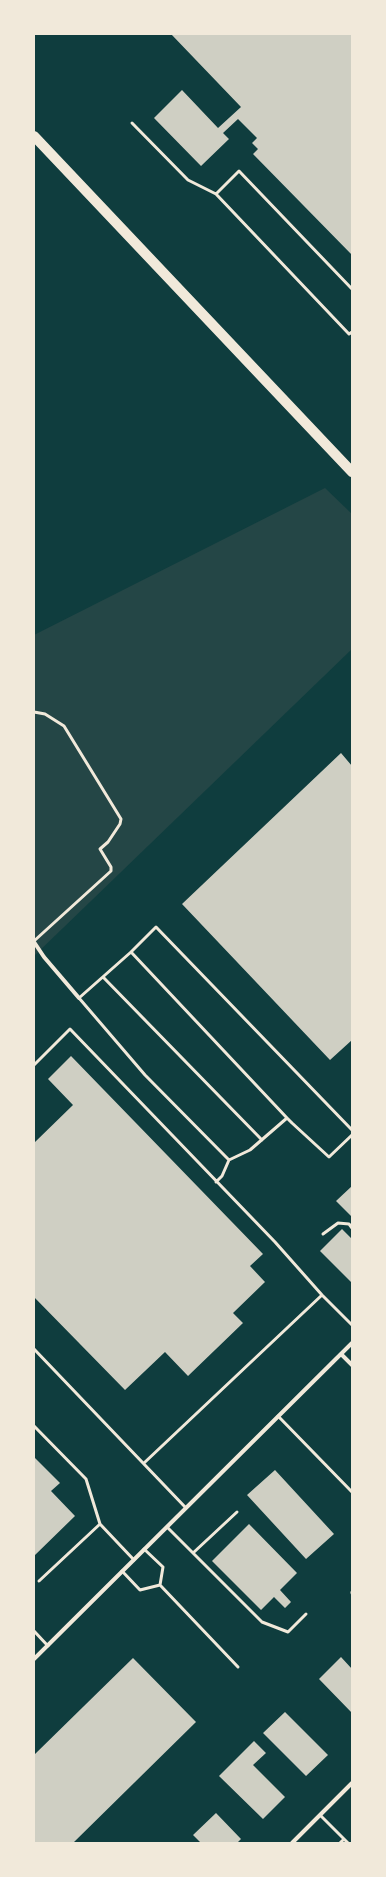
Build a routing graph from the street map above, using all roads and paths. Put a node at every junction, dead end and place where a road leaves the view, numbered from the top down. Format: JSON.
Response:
{"nodes":[{"id":1,"x":132,"y":122,"type":"dead end"},
{"id":2,"x":34,"y":136,"type":"edge"},
{"id":3,"x":216,"y":194,"type":"junction"},
{"id":4,"x":352,"y":289,"type":"edge"},
{"id":5,"x":352,"y":332,"type":"edge"},
{"id":6,"x":352,"y":472,"type":"edge"},
{"id":7,"x":34,"y":712,"type":"edge"},
{"id":8,"x":34,"y":942,"type":"edge"},
{"id":9,"x":131,"y":952,"type":"junction"},
{"id":10,"x":103,"y":977,"type":"junction"},
{"id":11,"x":79,"y":998,"type":"junction"},
{"id":12,"x":34,"y":1064,"type":"edge"},
{"id":13,"x":287,"y":1118,"type":"junction"},
{"id":14,"x":352,"y":1130,"type":"edge"},
{"id":15,"x":352,"y":1135,"type":"edge"},
{"id":16,"x":262,"y":1140,"type":"junction"},
{"id":17,"x":229,"y":1160,"type":"junction"},
{"id":18,"x":216,"y":1182,"type":"junction"},
{"id":19,"x":352,"y":1228,"type":"edge"},
{"id":20,"x":323,"y":1234,"type":"dead end"},
{"id":21,"x":322,"y":1295,"type":"junction"},
{"id":22,"x":352,"y":1325,"type":"edge"},
{"id":23,"x":352,"y":1343,"type":"edge"},
{"id":24,"x":34,"y":1349,"type":"edge"},
{"id":25,"x":341,"y":1354,"type":"junction"},
{"id":26,"x":352,"y":1365,"type":"edge"},
{"id":27,"x":278,"y":1416,"type":"junction"},
{"id":28,"x":34,"y":1426,"type":"edge"},
{"id":29,"x":144,"y":1463,"type":"junction"},
{"id":30,"x":352,"y":1492,"type":"edge"},
{"id":31,"x":186,"y":1508,"type":"junction"},
{"id":32,"x":237,"y":1512,"type":"dead end"},
{"id":33,"x":100,"y":1524,"type":"junction"},
{"id":34,"x":167,"y":1527,"type":"junction"},
{"id":35,"x":144,"y":1549,"type":"junction"},
{"id":36,"x":194,"y":1553,"type":"junction"},
{"id":37,"x":134,"y":1560,"type":"junction"},
{"id":38,"x":122,"y":1571,"type":"junction"},
{"id":39,"x":39,"y":1581,"type":"dead end"},
{"id":40,"x":160,"y":1585,"type":"junction"},
{"id":41,"x":306,"y":1614,"type":"dead end"},
{"id":42,"x":34,"y":1631,"type":"edge"},
{"id":43,"x":48,"y":1646,"type":"junction"},
{"id":44,"x":34,"y":1659,"type":"edge"},
{"id":45,"x":238,"y":1667,"type":"dead end"},
{"id":46,"x":352,"y":1783,"type":"edge"},
{"id":47,"x":320,"y":1815,"type":"junction"},
{"id":48,"x":344,"y":1839,"type":"junction"},
{"id":49,"x":292,"y":1843,"type":"edge"},
{"id":50,"x":340,"y":1843,"type":"edge"},
{"id":51,"x":348,"y":1843,"type":"edge"}],
"edges":[{"from":1,"to":3,"type":"lane"},
{"from":2,"to":6,"type":"main road"},
{"from":3,"to":4,"type":"lane"},
{"from":3,"to":5,"type":"lane"},
{"from":7,"to":8,"type":"lane"},
{"from":8,"to":11,"type":"street"},
{"from":9,"to":10,"type":"lane"},
{"from":9,"to":13,"type":"lane"},
{"from":9,"to":14,"type":"lane"},
{"from":10,"to":11,"type":"lane"},
{"from":10,"to":16,"type":"lane"},
{"from":11,"to":17,"type":"lane"},
{"from":12,"to":18,"type":"lane"},
{"from":13,"to":15,"type":"lane"},
{"from":13,"to":16,"type":"lane"},
{"from":16,"to":17,"type":"lane"},
{"from":17,"to":18,"type":"lane"},
{"from":18,"to":21,"type":"lane"},
{"from":19,"to":20,"type":"lane"},
{"from":21,"to":22,"type":"lane"},
{"from":21,"to":29,"type":"lane"},
{"from":23,"to":25,"type":"street"},
{"from":24,"to":29,"type":"lane"},
{"from":25,"to":26,"type":"street"},
{"from":25,"to":27,"type":"street"},
{"from":27,"to":30,"type":"lane"},
{"from":27,"to":31,"type":"street"},
{"from":28,"to":33,"type":"lane"},
{"from":29,"to":31,"type":"lane"},
{"from":31,"to":34,"type":"street"},
{"from":32,"to":36,"type":"lane"},
{"from":33,"to":37,"type":"lane"},
{"from":33,"to":39,"type":"lane"},
{"from":34,"to":35,"type":"street"},
{"from":34,"to":36,"type":"lane"},
{"from":35,"to":37,"type":"street"},
{"from":35,"to":40,"type":"lane"},
{"from":36,"to":41,"type":"lane"},
{"from":37,"to":38,"type":"street"},
{"from":38,"to":40,"type":"lane"},
{"from":38,"to":43,"type":"street"},
{"from":40,"to":45,"type":"lane"},
{"from":42,"to":43,"type":"lane"},
{"from":43,"to":44,"type":"street"},
{"from":46,"to":47,"type":"street"},
{"from":47,"to":48,"type":"lane"},
{"from":47,"to":49,"type":"street"},
{"from":48,"to":50,"type":"lane"},
{"from":48,"to":51,"type":"lane"}]}
